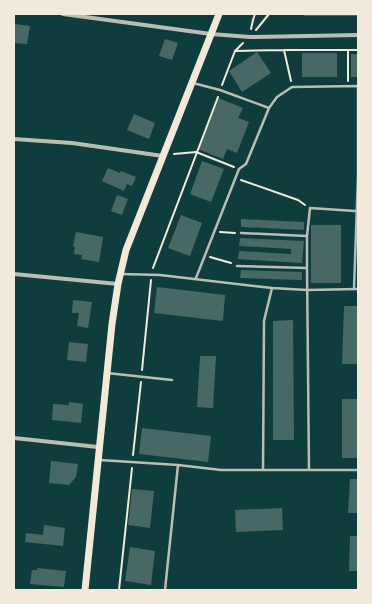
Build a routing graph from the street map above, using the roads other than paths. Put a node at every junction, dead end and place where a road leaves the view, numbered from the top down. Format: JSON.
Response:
{"nodes":[{"id":1,"x":63,"y":14,"type":"edge"},
{"id":2,"x":219,"y":14,"type":"edge"},
{"id":3,"x":211,"y":34,"type":"junction"},
{"id":4,"x":358,"y":35,"type":"edge"},
{"id":5,"x":191,"y":83,"type":"junction"},
{"id":6,"x":269,"y":108,"type":"junction"},
{"id":7,"x":14,"y":139,"type":"edge"},
{"id":8,"x":163,"y":156,"type":"junction"},
{"id":9,"x":358,"y":176,"type":"edge"},
{"id":10,"x":355,"y":211,"type":"junction"},
{"id":11,"x":241,"y":233,"type":"road end"},
{"id":12,"x":307,"y":236,"type":"junction"},
{"id":13,"x":238,"y":266,"type":"road end"},
{"id":14,"x":307,"y":268,"type":"junction"},
{"id":15,"x":14,"y":274,"type":"edge"},
{"id":16,"x":120,"y":274,"type":"junction"},
{"id":17,"x":196,"y":278,"type":"junction"},
{"id":18,"x":118,"y":284,"type":"junction"},
{"id":19,"x":272,"y":288,"type":"junction"},
{"id":20,"x":354,"y":289,"type":"junction"},
{"id":21,"x":358,"y":289,"type":"edge"},
{"id":22,"x":307,"y":290,"type":"junction"},
{"id":23,"x":107,"y":373,"type":"junction"},
{"id":24,"x":172,"y":380,"type":"dead end"},
{"id":25,"x":14,"y":438,"type":"edge"},
{"id":26,"x":98,"y":447,"type":"junction"},
{"id":27,"x":97,"y":460,"type":"junction"},
{"id":28,"x":178,"y":465,"type":"junction"},
{"id":29,"x":263,"y":470,"type":"junction"},
{"id":30,"x":309,"y":470,"type":"junction"},
{"id":31,"x":358,"y":470,"type":"edge"},
{"id":32,"x":85,"y":590,"type":"edge"},
{"id":33,"x":165,"y":590,"type":"edge"}],
"edges":[{"from":1,"to":3,"type":"street"},
{"from":2,"to":3,"type":"main road"},
{"from":3,"to":4,"type":"street"},
{"from":3,"to":5,"type":"main road"},
{"from":5,"to":6,"type":"lane"},
{"from":5,"to":8,"type":"main road"},
{"from":6,"to":9,"type":"lane"},
{"from":6,"to":17,"type":"lane"},
{"from":7,"to":8,"type":"street"},
{"from":8,"to":16,"type":"main road"},
{"from":9,"to":10,"type":"lane"},
{"from":10,"to":12,"type":"lane"},
{"from":10,"to":20,"type":"lane"},
{"from":11,"to":12,"type":"lane"},
{"from":12,"to":14,"type":"lane"},
{"from":13,"to":14,"type":"lane"},
{"from":14,"to":22,"type":"lane"},
{"from":15,"to":18,"type":"street"},
{"from":16,"to":17,"type":"lane"},
{"from":16,"to":18,"type":"main road"},
{"from":17,"to":19,"type":"lane"},
{"from":18,"to":23,"type":"main road"},
{"from":19,"to":22,"type":"lane"},
{"from":19,"to":29,"type":"lane"},
{"from":20,"to":21,"type":"lane"},
{"from":20,"to":22,"type":"lane"},
{"from":22,"to":30,"type":"lane"},
{"from":23,"to":24,"type":"lane"},
{"from":23,"to":26,"type":"main road"},
{"from":25,"to":26,"type":"street"},
{"from":26,"to":27,"type":"main road"},
{"from":27,"to":28,"type":"lane"},
{"from":27,"to":32,"type":"main road"},
{"from":28,"to":29,"type":"lane"},
{"from":28,"to":33,"type":"lane"},
{"from":29,"to":30,"type":"lane"},
{"from":30,"to":31,"type":"lane"}]}
